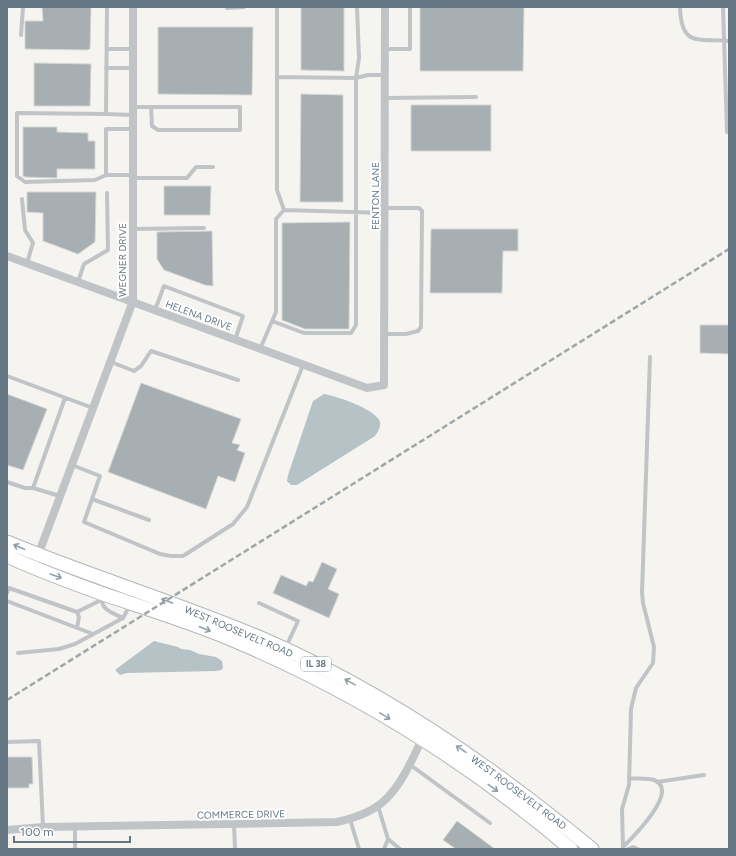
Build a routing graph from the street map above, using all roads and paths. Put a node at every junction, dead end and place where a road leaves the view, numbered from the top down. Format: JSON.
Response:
{"nodes":[{"id":1,"x":23,"y":7,"type":"edge"},
{"id":2,"x":107,"y":7,"type":"edge"},
{"id":3,"x":133,"y":7,"type":"edge"},
{"id":4,"x":244,"y":7,"type":"edge"},
{"id":5,"x":277,"y":7,"type":"edge"},
{"id":6,"x":358,"y":7,"type":"edge"},
{"id":7,"x":385,"y":7,"type":"edge"},
{"id":8,"x":410,"y":7,"type":"edge"},
{"id":9,"x":680,"y":7,"type":"edge"},
{"id":10,"x":723,"y":7,"type":"edge"},
{"id":11,"x":227,"y":8,"type":"dead end"},
{"id":12,"x":723,"y":30,"type":"junction"},
{"id":13,"x":729,"y":30,"type":"edge"},
{"id":14,"x":21,"y":35,"type":"dead end"},
{"id":15,"x":724,"y":41,"type":"junction"},
{"id":16,"x":729,"y":41,"type":"edge"},
{"id":17,"x":107,"y":49,"type":"junction"},
{"id":18,"x":133,"y":49,"type":"junction"},
{"id":19,"x":385,"y":49,"type":"junction"},
{"id":20,"x":106,"y":68,"type":"junction"},
{"id":21,"x":133,"y":68,"type":"junction"},
{"id":22,"x":385,"y":74,"type":"junction"},
{"id":23,"x":277,"y":77,"type":"junction"},
{"id":24,"x":356,"y":78,"type":"junction"},
{"id":25,"x":476,"y":97,"type":"dead end"},
{"id":26,"x":385,"y":98,"type":"junction"},
{"id":27,"x":133,"y":107,"type":"junction"},
{"id":28,"x":151,"y":107,"type":"junction"},
{"id":29,"x":106,"y":114,"type":"junction"},
{"id":30,"x":133,"y":115,"type":"junction"},
{"id":31,"x":133,"y":129,"type":"junction"},
{"id":32,"x":727,"y":132,"type":"dead end"},
{"id":33,"x":213,"y":167,"type":"dead end"},
{"id":34,"x":106,"y":176,"type":"junction"},
{"id":35,"x":133,"y":176,"type":"junction"},
{"id":36,"x":107,"y":193,"type":"dead end"},
{"id":37,"x":22,"y":199,"type":"dead end"},
{"id":38,"x":284,"y":210,"type":"junction"},
{"id":39,"x":385,"y":210,"type":"junction"},
{"id":40,"x":356,"y":212,"type":"junction"},
{"id":41,"x":204,"y":228,"type":"dead end"},
{"id":42,"x":133,"y":229,"type":"junction"},
{"id":43,"x":7,"y":256,"type":"edge"},
{"id":44,"x":27,"y":264,"type":"junction"},
{"id":45,"x":78,"y":282,"type":"junction"},
{"id":46,"x":132,"y":301,"type":"junction"},
{"id":47,"x":154,"y":310,"type":"junction"},
{"id":48,"x":272,"y":321,"type":"junction"},
{"id":49,"x":384,"y":334,"type":"junction"},
{"id":50,"x":235,"y":340,"type":"junction"},
{"id":51,"x":260,"y":349,"type":"junction"},
{"id":52,"x":650,"y":357,"type":"dead end"},
{"id":53,"x":110,"y":362,"type":"junction"},
{"id":54,"x":303,"y":364,"type":"junction"},
{"id":55,"x":7,"y":376,"type":"edge"},
{"id":56,"x":238,"y":380,"type":"dead end"},
{"id":57,"x":384,"y":386,"type":"joint"},
{"id":58,"x":65,"y":398,"type":"junction"},
{"id":59,"x":93,"y":408,"type":"junction"},
{"id":60,"x":72,"y":465,"type":"junction"},
{"id":61,"x":7,"y":482,"type":"edge"},
{"id":62,"x":33,"y":488,"type":"junction"},
{"id":63,"x":60,"y":496,"type":"junction"},
{"id":64,"x":92,"y":499,"type":"junction"},
{"id":65,"x":149,"y":520,"type":"dead end"},
{"id":66,"x":7,"y":542,"type":"edge"},
{"id":67,"x":38,"y":555,"type":"junction"},
{"id":68,"x":7,"y":556,"type":"edge"},
{"id":69,"x":34,"y":568,"type":"junction"},
{"id":70,"x":7,"y":593,"type":"edge"},
{"id":71,"x":102,"y":597,"type":"junction"},
{"id":72,"x":7,"y":601,"type":"edge"},
{"id":73,"x":131,"y":603,"type":"junction"},
{"id":74,"x":259,"y":603,"type":"dead end"},
{"id":75,"x":77,"y":612,"type":"junction"},
{"id":76,"x":123,"y":618,"type":"junction"},
{"id":77,"x":77,"y":628,"type":"junction"},
{"id":78,"x":93,"y":634,"type":"junction"},
{"id":79,"x":285,"y":649,"type":"junction"},
{"id":80,"x":18,"y":653,"type":"dead end"},
{"id":81,"x":426,"y":734,"type":"junction"},
{"id":82,"x":7,"y":742,"type":"edge"},
{"id":83,"x":409,"y":764,"type":"junction"},
{"id":84,"x":704,"y":775,"type":"dead end"},
{"id":85,"x":629,"y":778,"type":"junction"},
{"id":86,"x":656,"y":782,"type":"junction"},
{"id":87,"x":378,"y":805,"type":"junction"},
{"id":88,"x":350,"y":819,"type":"junction"},
{"id":89,"x":490,"y":823,"type":"dead end"},
{"id":90,"x":234,"y":824,"type":"junction"},
{"id":91,"x":75,"y":826,"type":"junction"},
{"id":92,"x":43,"y":827,"type":"junction"},
{"id":93,"x":7,"y":830,"type":"edge"},
{"id":94,"x":388,"y":839,"type":"junction"},
{"id":95,"x":623,"y":848,"type":"edge"},
{"id":96,"x":75,"y":849,"type":"edge"},
{"id":97,"x":235,"y":849,"type":"edge"},
{"id":98,"x":359,"y":849,"type":"edge"},
{"id":99,"x":384,"y":849,"type":"edge"},
{"id":100,"x":400,"y":849,"type":"edge"},
{"id":101,"x":571,"y":849,"type":"edge"},
{"id":102,"x":592,"y":849,"type":"edge"},
{"id":103,"x":628,"y":849,"type":"edge"},
{"id":104,"x":638,"y":849,"type":"edge"}],
"edges":[{"from":1,"to":14,"type":"lane"},
{"from":2,"to":17,"type":"lane"},
{"from":3,"to":18,"type":"street","name":"WEGNER DRIVE"},
{"from":4,"to":11,"type":"lane"},
{"from":5,"to":23,"type":"lane"},
{"from":6,"to":24,"type":"lane"},
{"from":7,"to":19,"type":"street","name":"FENTON LANE"},
{"from":8,"to":19,"type":"lane"},
{"from":9,"to":15,"type":"lane"},
{"from":10,"to":12,"type":"lane"},
{"from":12,"to":13,"type":"lane"},
{"from":12,"to":15,"type":"lane"},
{"from":15,"to":16,"type":"lane"},
{"from":15,"to":32,"type":"lane"},
{"from":17,"to":18,"type":"lane"},
{"from":17,"to":20,"type":"lane"},
{"from":18,"to":21,"type":"street","name":"WEGNER DRIVE"},
{"from":19,"to":22,"type":"street","name":"FENTON LANE"},
{"from":20,"to":21,"type":"lane"},
{"from":20,"to":29,"type":"lane"},
{"from":21,"to":27,"type":"street","name":"WEGNER DRIVE"},
{"from":22,"to":24,"type":"lane"},
{"from":22,"to":26,"type":"street","name":"FENTON LANE"},
{"from":23,"to":24,"type":"lane"},
{"from":23,"to":38,"type":"lane"},
{"from":24,"to":40,"type":"lane"},
{"from":25,"to":26,"type":"lane"},
{"from":26,"to":39,"type":"street","name":"FENTON LANE"},
{"from":27,"to":28,"type":"lane"},
{"from":27,"to":30,"type":"street","name":"WEGNER DRIVE"},
{"from":28,"to":28,"type":"lane"},
{"from":29,"to":30,"type":"lane"},
{"from":29,"to":34,"type":"lane"},
{"from":30,"to":31,"type":"street","name":"WEGNER DRIVE"},
{"from":31,"to":34,"type":"lane"},
{"from":31,"to":35,"type":"street","name":"WEGNER DRIVE"},
{"from":33,"to":35,"type":"lane"},
{"from":34,"to":35,"type":"lane"},
{"from":35,"to":42,"type":"street","name":"WEGNER DRIVE"},
{"from":36,"to":45,"type":"lane"},
{"from":37,"to":44,"type":"lane"},
{"from":38,"to":40,"type":"lane"},
{"from":38,"to":48,"type":"lane"},
{"from":39,"to":40,"type":"lane"},
{"from":39,"to":49,"type":"street","name":"FENTON LANE"},
{"from":39,"to":49,"type":"lane"},
{"from":40,"to":48,"type":"lane"},
{"from":41,"to":42,"type":"lane"},
{"from":42,"to":46,"type":"street","name":"WEGNER DRIVE"},
{"from":43,"to":44,"type":"street","name":"HELENA DRIVE"},
{"from":44,"to":45,"type":"street","name":"HELENA DRIVE"},
{"from":45,"to":46,"type":"street","name":"HELENA DRIVE"},
{"from":46,"to":47,"type":"street","name":"HELENA DRIVE"},
{"from":46,"to":53,"type":"street","name":"WEGNER DRIVE"},
{"from":47,"to":50,"type":"street","name":"HELENA DRIVE"},
{"from":47,"to":50,"type":"lane"},
{"from":48,"to":51,"type":"lane"},
{"from":49,"to":57,"type":"street","name":"FENTON LANE"},
{"from":50,"to":51,"type":"street","name":"HELENA DRIVE"},
{"from":51,"to":54,"type":"street","name":"HELENA DRIVE"},
{"from":52,"to":85,"type":"lane"},
{"from":53,"to":56,"type":"lane"},
{"from":53,"to":59,"type":"street","name":"WEGNER DRIVE"},
{"from":54,"to":57,"type":"street","name":"HELENA DRIVE"},
{"from":54,"to":64,"type":"lane"},
{"from":55,"to":58,"type":"lane"},
{"from":58,"to":59,"type":"lane"},
{"from":58,"to":62,"type":"lane"},
{"from":59,"to":60,"type":"street","name":"WEGNER DRIVE"},
{"from":60,"to":63,"type":"street","name":"WEGNER DRIVE"},
{"from":60,"to":64,"type":"lane"},
{"from":61,"to":62,"type":"lane"},
{"from":62,"to":63,"type":"lane"},
{"from":63,"to":67,"type":"street","name":"WEGNER DRIVE"},
{"from":64,"to":65,"type":"lane"},
{"from":67,"to":66,"type":"main road","name":"WEST ROOSEVELT ROAD","number":"IL 38","one_way":true},
{"from":67,"to":69,"type":"street","name":"WEGNER DRIVE"},
{"from":79,"to":67,"type":"main road","name":"WEST ROOSEVELT ROAD","number":"IL 38","one_way":true},
{"from":68,"to":69,"type":"main road","name":"WEST ROOSEVELT ROAD","number":"IL 38"},
{"from":69,"to":71,"type":"main road","name":"WEST ROOSEVELT ROAD","number":"IL 38","one_way":true},
{"from":70,"to":75,"type":"lane"},
{"from":71,"to":73,"type":"main road","name":"WEST ROOSEVELT ROAD","number":"IL 38"},
{"from":71,"to":75,"type":"lane"},
{"from":71,"to":76,"type":"lane"},
{"from":72,"to":77,"type":"lane"},
{"from":73,"to":76,"type":"lane"},
{"from":73,"to":81,"type":"main road","name":"WEST ROOSEVELT ROAD","number":"IL 38","one_way":true},
{"from":74,"to":79,"type":"lane"},
{"from":75,"to":77,"type":"lane"},
{"from":76,"to":78,"type":"lane"},
{"from":77,"to":78,"type":"lane"},
{"from":78,"to":80,"type":"lane"},
{"from":81,"to":79,"type":"main road","name":"WEST ROOSEVELT ROAD","number":"IL 38","one_way":true},
{"from":81,"to":83,"type":"street","name":"COMMERCE DRIVE"},
{"from":81,"to":101,"type":"main road","name":"WEST ROOSEVELT ROAD","number":"IL 38","one_way":true},
{"from":102,"to":81,"type":"main road","name":"WEST ROOSEVELT ROAD","number":"IL 38","one_way":true},
{"from":82,"to":92,"type":"lane"},
{"from":83,"to":87,"type":"street","name":"COMMERCE DRIVE"},
{"from":83,"to":89,"type":"lane"},
{"from":84,"to":86,"type":"lane"},
{"from":85,"to":86,"type":"lane"},
{"from":85,"to":95,"type":"lane"},
{"from":86,"to":95,"type":"lane"},
{"from":87,"to":88,"type":"street","name":"COMMERCE DRIVE"},
{"from":87,"to":94,"type":"lane"},
{"from":88,"to":90,"type":"street","name":"COMMERCE DRIVE"},
{"from":88,"to":98,"type":"lane"},
{"from":90,"to":91,"type":"street","name":"COMMERCE DRIVE"},
{"from":90,"to":97,"type":"lane"},
{"from":91,"to":92,"type":"street","name":"COMMERCE DRIVE"},
{"from":91,"to":96,"type":"lane"},
{"from":92,"to":93,"type":"street","name":"COMMERCE DRIVE"},
{"from":94,"to":99,"type":"lane"},
{"from":94,"to":100,"type":"lane"},
{"from":103,"to":104,"type":"lane"}]}
